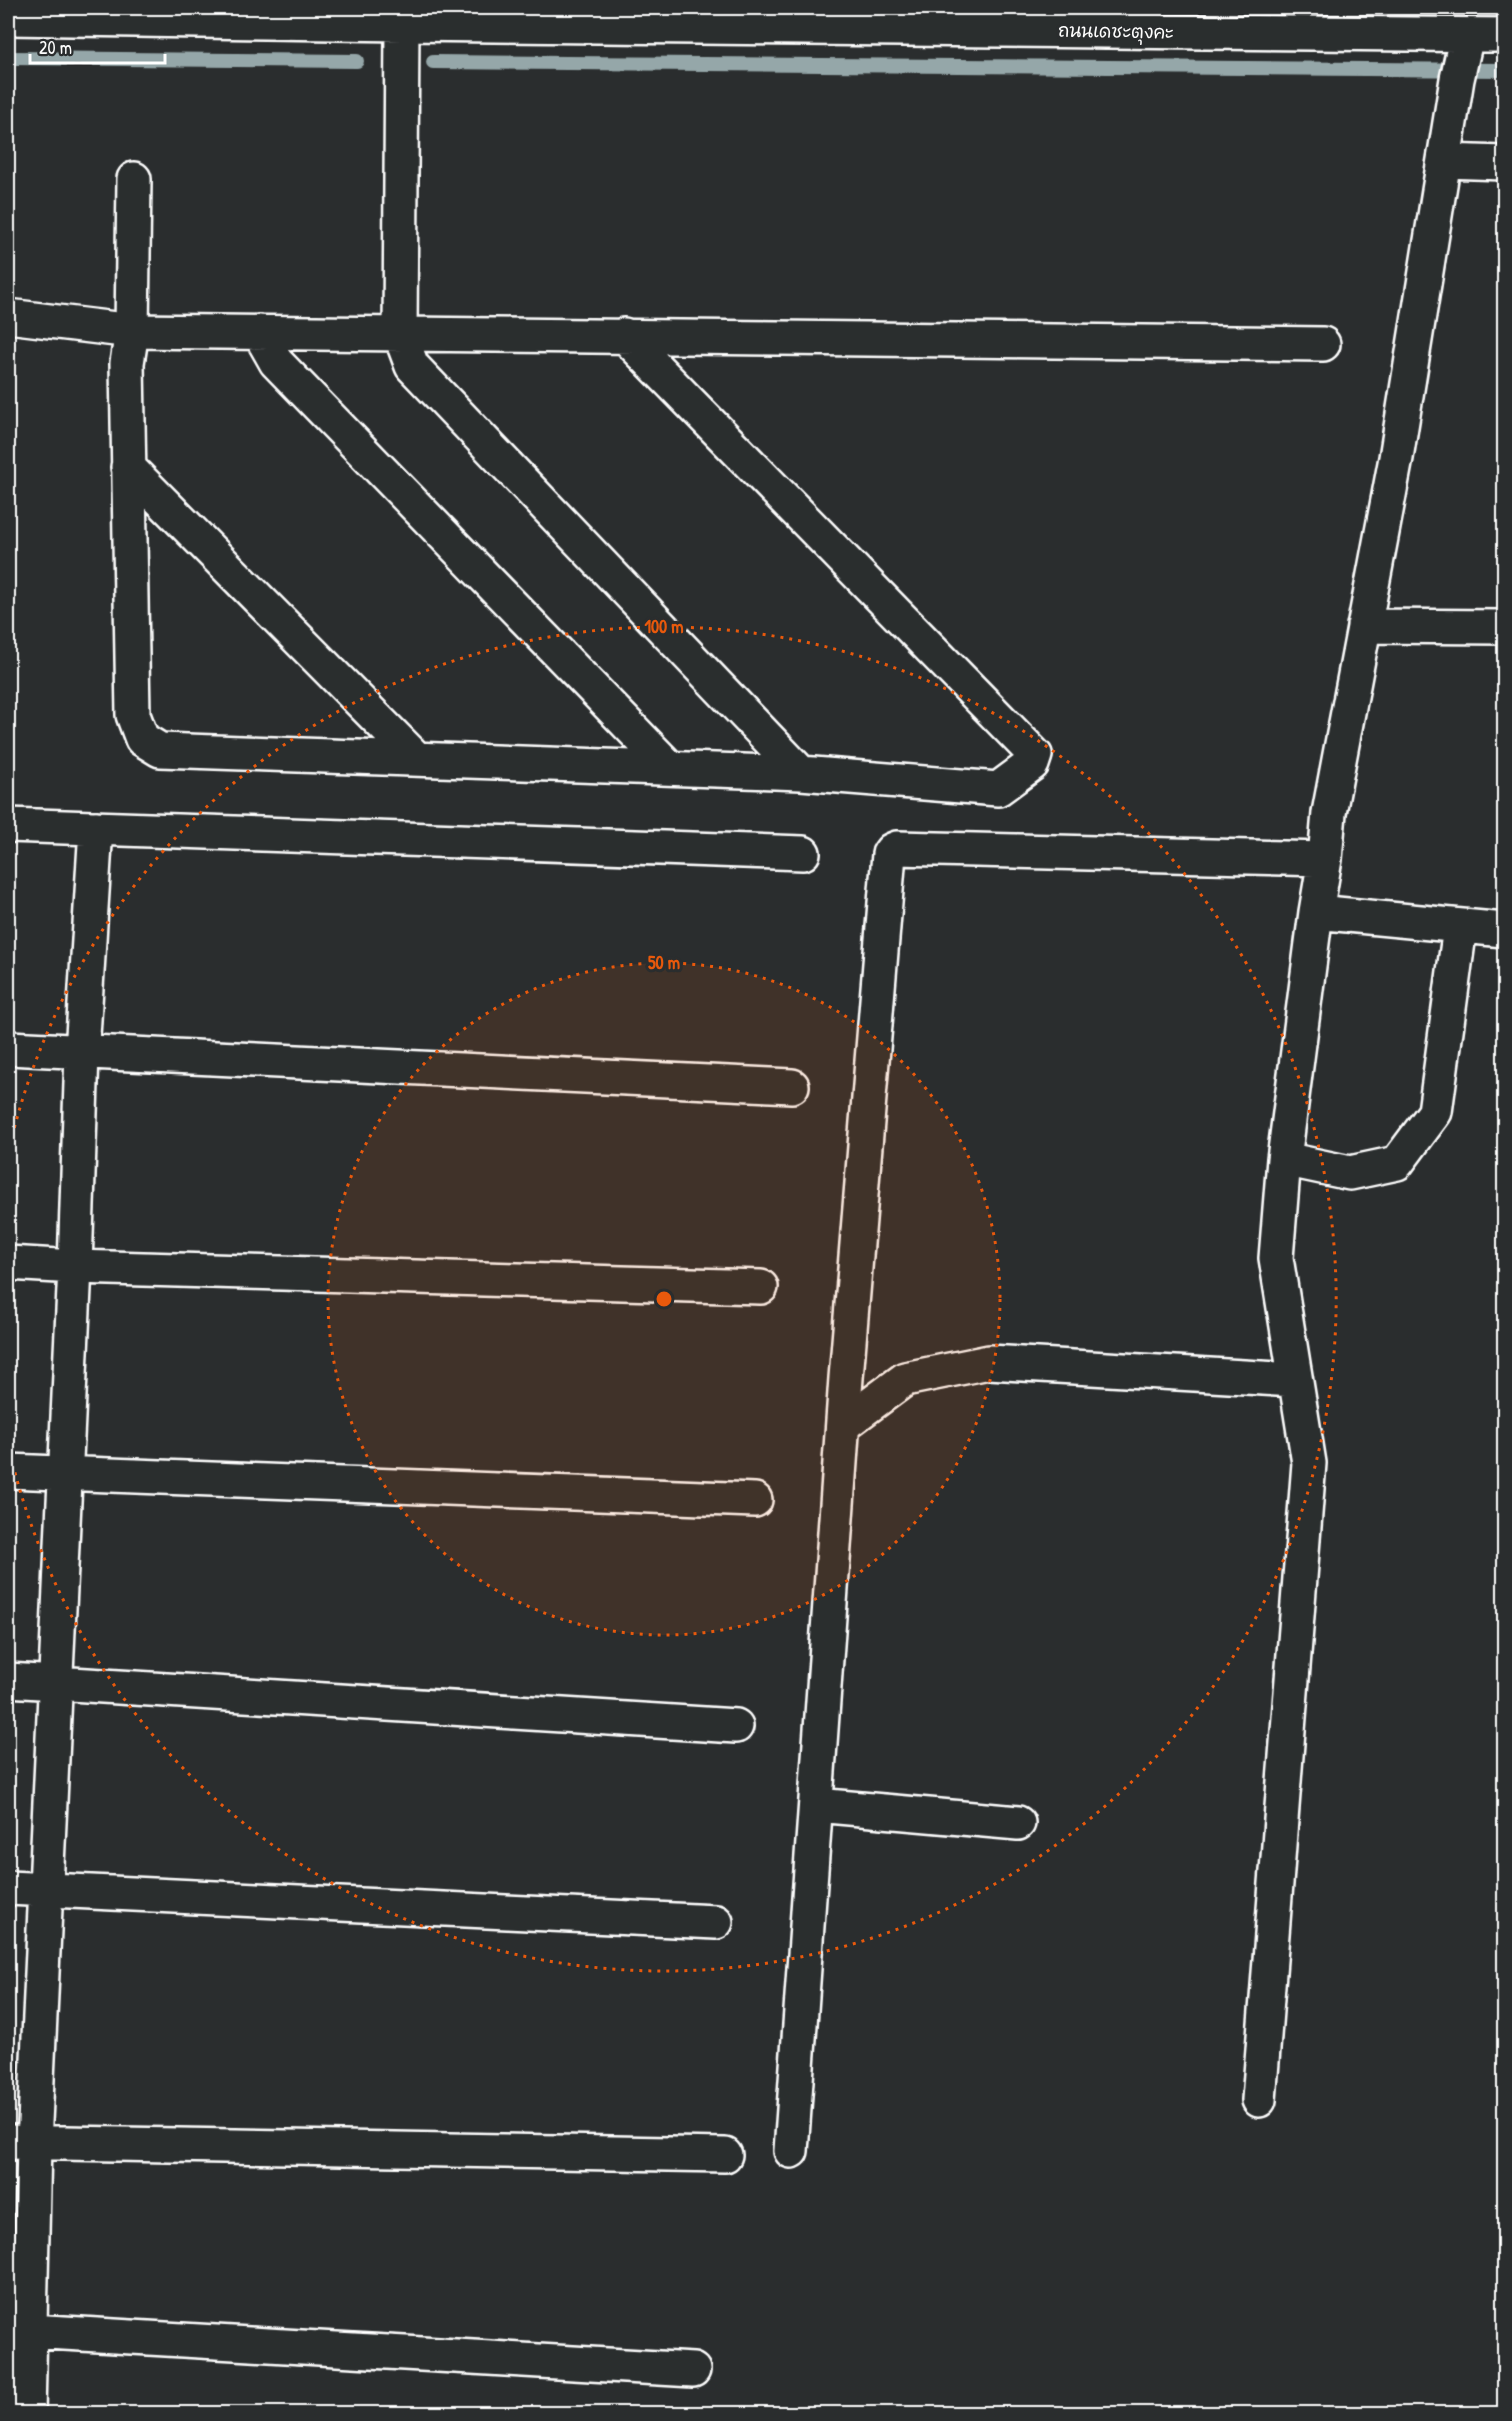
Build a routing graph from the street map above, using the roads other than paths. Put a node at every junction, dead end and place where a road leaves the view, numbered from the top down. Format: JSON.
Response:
{"nodes":[{"id":1,"x":8,"y":18,"type":"edge"},
{"id":2,"x":402,"y":24,"type":"junction"},
{"id":3,"x":1504,"y":35,"type":"edge"},
{"id":4,"x":1466,"y":39,"type":"junction"},
{"id":5,"x":1444,"y":161,"type":"junction"},
{"id":6,"x":1504,"y":162,"type":"edge"},
{"id":7,"x":134,"y":179,"type":"dead end"},
{"id":8,"x":8,"y":316,"type":"edge"},
{"id":9,"x":132,"y":331,"type":"junction"},
{"id":10,"x":258,"y":332,"type":"junction"},
{"id":11,"x":400,"y":334,"type":"junction"},
{"id":12,"x":624,"y":335,"type":"junction"},
{"id":13,"x":1323,"y":344,"type":"dead end"},
{"id":14,"x":128,"y":467,"type":"junction"},
{"id":15,"x":1364,"y":626,"type":"junction"},
{"id":16,"x":1504,"y":627,"type":"edge"},
{"id":17,"x":417,"y":759,"type":"junction"},
{"id":18,"x":670,"y":768,"type":"junction"},
{"id":19,"x":801,"y":773,"type":"junction"},
{"id":20,"x":8,"y":825,"type":"edge"},
{"id":21,"x":96,"y":828,"type":"junction"},
{"id":22,"x":803,"y":853,"type":"dead end"},
{"id":23,"x":1325,"y":859,"type":"junction"},
{"id":24,"x":1316,"y":912,"type":"junction"},
{"id":25,"x":1460,"y":927,"type":"junction"},
{"id":26,"x":1504,"y":930,"type":"edge"},
{"id":27,"x":8,"y":1048,"type":"edge"},
{"id":28,"x":82,"y":1052,"type":"junction"},
{"id":29,"x":792,"y":1086,"type":"dead end"},
{"id":30,"x":1284,"y":1159,"type":"junction"},
{"id":31,"x":8,"y":1263,"type":"edge"},
{"id":32,"x":75,"y":1267,"type":"junction"},
{"id":33,"x":760,"y":1287,"type":"dead end"},
{"id":34,"x":1295,"y":1380,"type":"junction"},
{"id":35,"x":843,"y":1425,"type":"junction"},
{"id":36,"x":8,"y":1472,"type":"edge"},
{"id":37,"x":64,"y":1474,"type":"junction"},
{"id":38,"x":754,"y":1500,"type":"dead end"},
{"id":39,"x":8,"y":1680,"type":"edge"},
{"id":40,"x":56,"y":1682,"type":"junction"},
{"id":41,"x":736,"y":1726,"type":"dead end"},
{"id":42,"x":816,"y":1804,"type":"junction"},
{"id":43,"x":1018,"y":1823,"type":"dead end"},
{"id":44,"x":8,"y":1888,"type":"edge"},
{"id":45,"x":46,"y":1890,"type":"junction"},
{"id":46,"x":716,"y":1922,"type":"dead end"},
{"id":47,"x":1259,"y":2100,"type":"dead end"},
{"id":48,"x":21,"y":2143,"type":"edge"},
{"id":49,"x":790,"y":2151,"type":"dead end"},
{"id":50,"x":725,"y":2155,"type":"dead end"},
{"id":51,"x":30,"y":2331,"type":"junction"},
{"id":52,"x":693,"y":2370,"type":"dead end"},
{"id":53,"x":28,"y":2414,"type":"edge"}],
"edges":[{"from":1,"to":2,"type":"street","name":"ถนนเดชะตุงคะ"},
{"from":2,"to":4,"type":"street","name":"ถนนเดชะตุงคะ"},
{"from":2,"to":11,"type":"street"},
{"from":3,"to":4,"type":"street","name":"ถนนเดชะตุงคะ"},
{"from":4,"to":5,"type":"street"},
{"from":5,"to":6,"type":"street"},
{"from":5,"to":15,"type":"street"},
{"from":7,"to":9,"type":"street"},
{"from":8,"to":9,"type":"street"},
{"from":9,"to":10,"type":"street"},
{"from":9,"to":14,"type":"street"},
{"from":10,"to":11,"type":"street"},
{"from":10,"to":18,"type":"street"},
{"from":11,"to":12,"type":"street"},
{"from":11,"to":19,"type":"street"},
{"from":12,"to":13,"type":"street"},
{"from":12,"to":19,"type":"street"},
{"from":14,"to":17,"type":"street"},
{"from":14,"to":17,"type":"street"},
{"from":15,"to":16,"type":"street"},
{"from":15,"to":23,"type":"street"},
{"from":17,"to":18,"type":"street"},
{"from":18,"to":19,"type":"street"},
{"from":20,"to":21,"type":"street"},
{"from":21,"to":22,"type":"street"},
{"from":21,"to":28,"type":"street"},
{"from":23,"to":24,"type":"street"},
{"from":23,"to":35,"type":"street"},
{"from":24,"to":25,"type":"street"},
{"from":24,"to":30,"type":"street"},
{"from":25,"to":26,"type":"street"},
{"from":25,"to":30,"type":"street"},
{"from":27,"to":28,"type":"street"},
{"from":28,"to":29,"type":"street"},
{"from":28,"to":32,"type":"street"},
{"from":30,"to":34,"type":"street"},
{"from":31,"to":32,"type":"street"},
{"from":32,"to":33,"type":"street"},
{"from":32,"to":37,"type":"street"},
{"from":34,"to":35,"type":"street"},
{"from":34,"to":47,"type":"street"},
{"from":35,"to":42,"type":"street"},
{"from":36,"to":37,"type":"street"},
{"from":37,"to":38,"type":"street"},
{"from":37,"to":40,"type":"street"},
{"from":39,"to":40,"type":"street"},
{"from":40,"to":41,"type":"street"},
{"from":40,"to":45,"type":"street"},
{"from":42,"to":43,"type":"street"},
{"from":42,"to":49,"type":"street"},
{"from":44,"to":45,"type":"street"},
{"from":45,"to":46,"type":"street"},
{"from":45,"to":48,"type":"street"},
{"from":48,"to":50,"type":"street"},
{"from":48,"to":51,"type":"street"},
{"from":51,"to":52,"type":"street"},
{"from":51,"to":53,"type":"street"}]}
